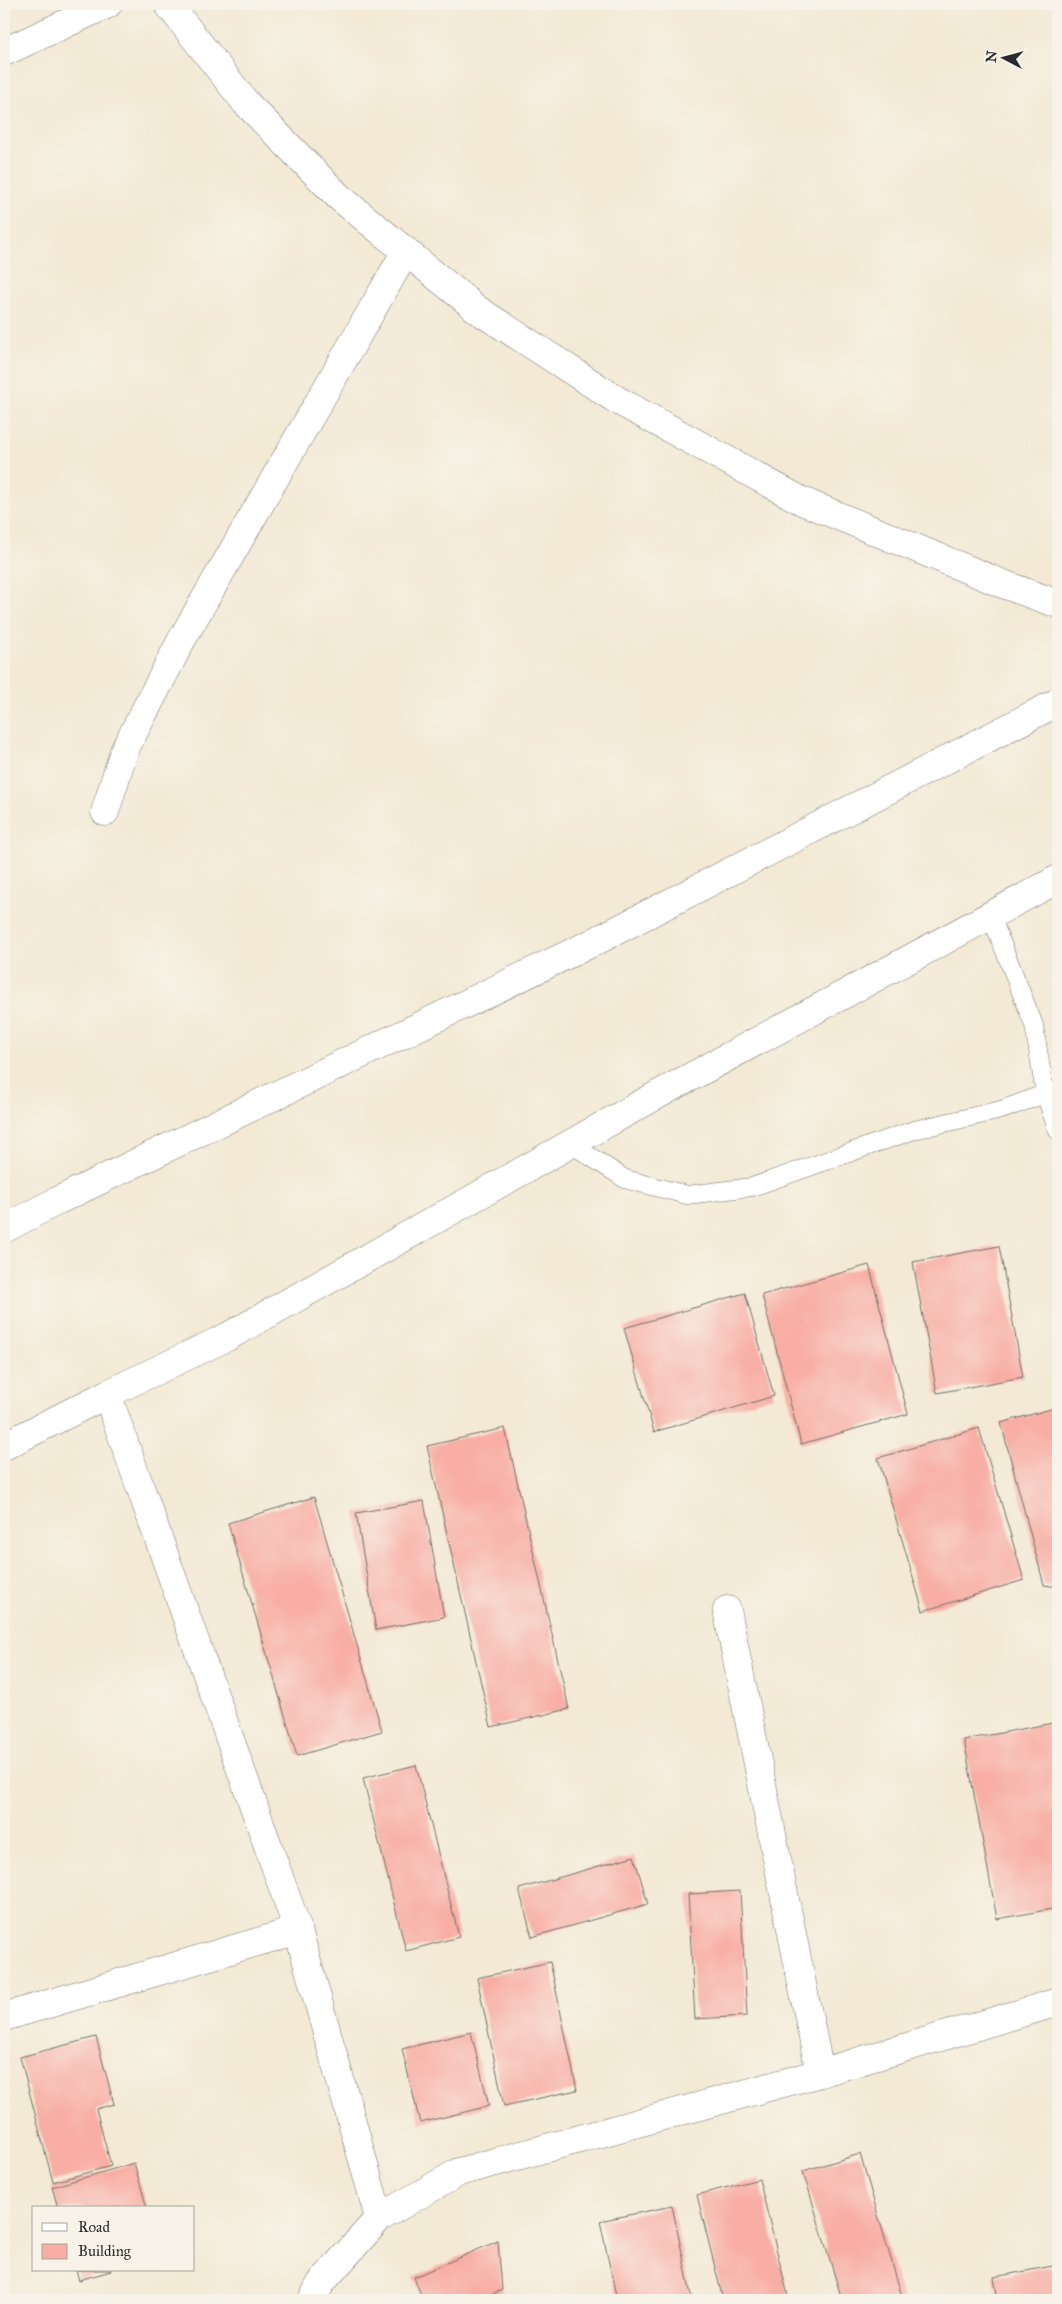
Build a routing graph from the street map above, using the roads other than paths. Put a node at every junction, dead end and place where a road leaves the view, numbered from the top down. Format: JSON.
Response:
{"nodes":[{"id":1,"x":108,"y":4,"type":"edge"},
{"id":2,"x":168,"y":4,"type":"edge"},
{"id":3,"x":4,"y":52,"type":"edge"},
{"id":4,"x":406,"y":251,"type":"junction"},
{"id":5,"x":1058,"y":604,"type":"edge"},
{"id":6,"x":1058,"y":702,"type":"edge"},
{"id":7,"x":106,"y":812,"type":"dead end"},
{"id":8,"x":1058,"y":879,"type":"edge"},
{"id":9,"x":991,"y":916,"type":"junction"},
{"id":10,"x":1052,"y":1092,"type":"edge"},
{"id":11,"x":1058,"y":1131,"type":"edge"},
{"id":12,"x":571,"y":1144,"type":"junction"},
{"id":13,"x":4,"y":1229,"type":"edge"},
{"id":14,"x":107,"y":1394,"type":"junction"},
{"id":15,"x":4,"y":1446,"type":"edge"},
{"id":16,"x":727,"y":1610,"type":"dead end"},
{"id":17,"x":298,"y":1930,"type":"junction"},
{"id":18,"x":1058,"y":2002,"type":"edge"},
{"id":19,"x":4,"y":2017,"type":"edge"},
{"id":20,"x":820,"y":2073,"type":"junction"},
{"id":21,"x":379,"y":2218,"type":"junction"},
{"id":22,"x":312,"y":2300,"type":"edge"}],
"edges":[{"from":1,"to":3,"type":"street"},
{"from":2,"to":4,"type":"street"},
{"from":4,"to":5,"type":"street"},
{"from":4,"to":7,"type":"street"},
{"from":6,"to":13,"type":"street"},
{"from":8,"to":9,"type":"street"},
{"from":9,"to":10,"type":"lane"},
{"from":9,"to":12,"type":"street"},
{"from":10,"to":11,"type":"lane"},
{"from":10,"to":12,"type":"lane"},
{"from":12,"to":14,"type":"street"},
{"from":14,"to":15,"type":"street"},
{"from":14,"to":17,"type":"street"},
{"from":16,"to":20,"type":"street"},
{"from":17,"to":19,"type":"street"},
{"from":17,"to":21,"type":"street"},
{"from":18,"to":20,"type":"street"},
{"from":20,"to":21,"type":"street"},
{"from":21,"to":22,"type":"street"}]}
